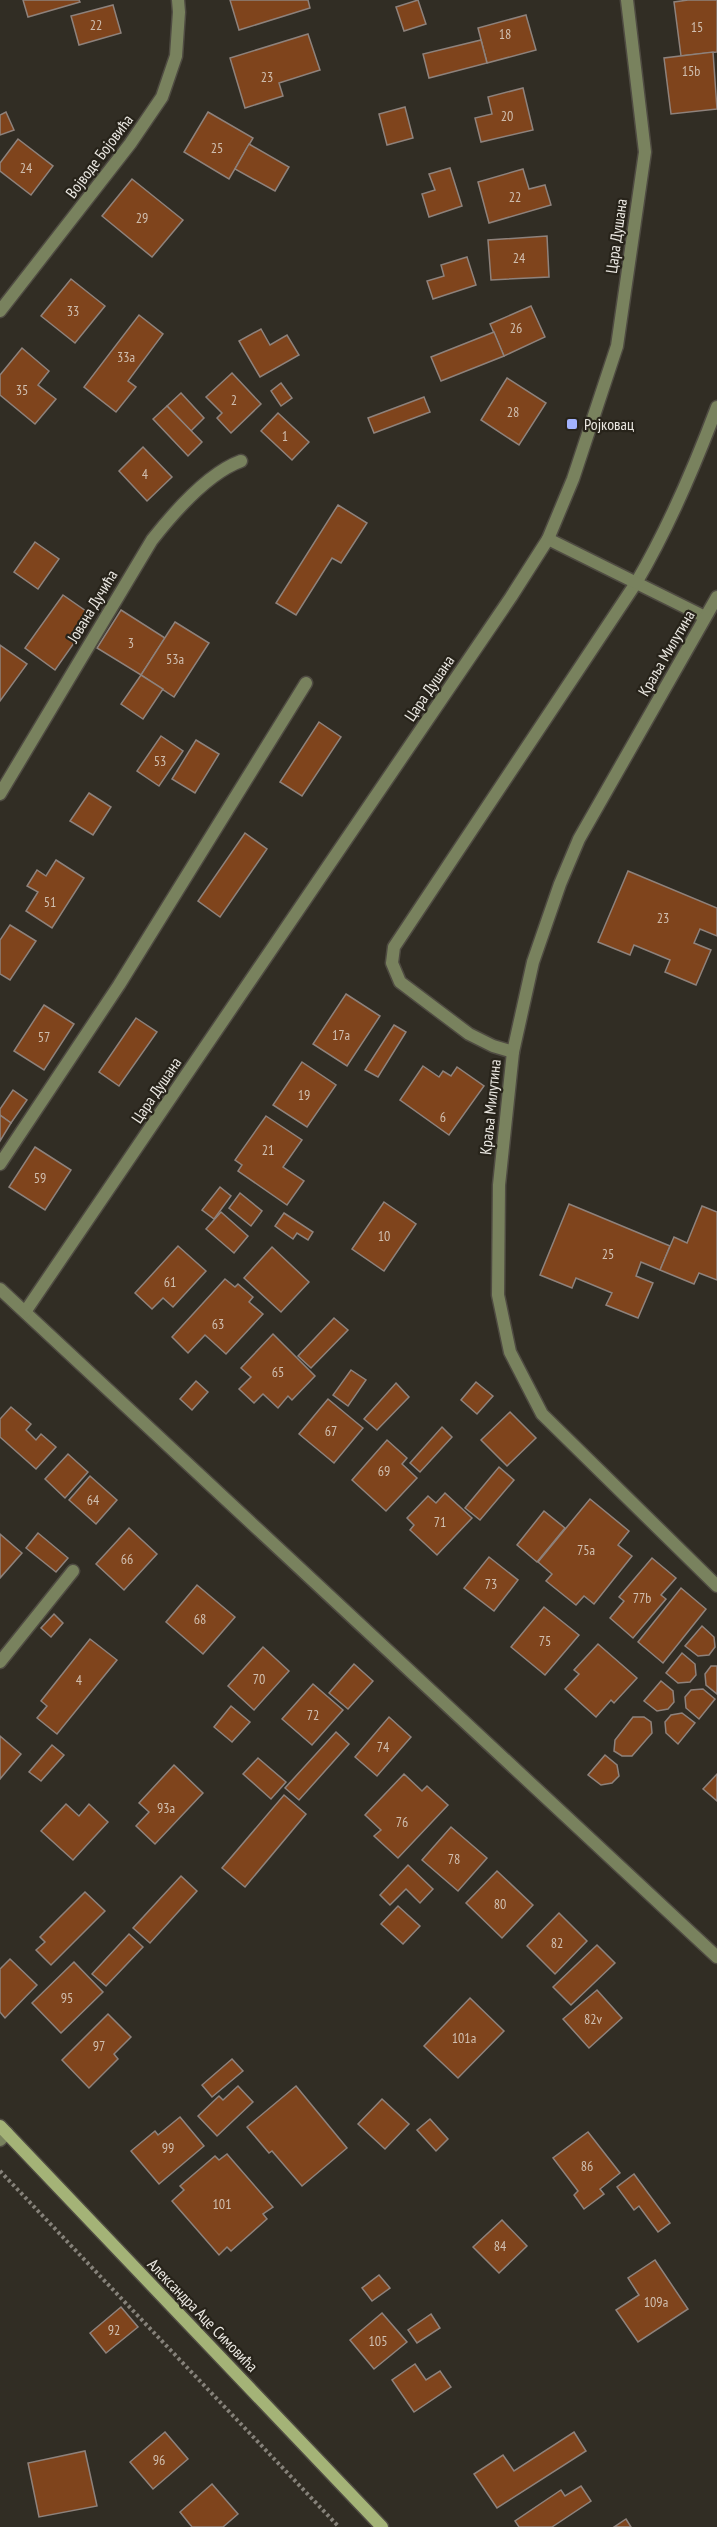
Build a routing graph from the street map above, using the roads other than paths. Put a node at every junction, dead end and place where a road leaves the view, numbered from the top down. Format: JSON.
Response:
{"nodes":[{"id":1,"x":178,"y":0,"type":"edge"},
{"id":2,"x":627,"y":0,"type":"edge"},
{"id":3,"x":0,"y":311,"type":"edge"},
{"id":4,"x":717,"y":407,"type":"edge"},
{"id":5,"x":241,"y":461,"type":"dead end"},
{"id":6,"x":548,"y":539,"type":"junction"},
{"id":7,"x":636,"y":583,"type":"junction"},
{"id":8,"x":717,"y":597,"type":"edge"},
{"id":9,"x":705,"y":617,"type":"junction"},
{"id":10,"x":306,"y":683,"type":"dead end"},
{"id":11,"x":0,"y":794,"type":"edge"},
{"id":12,"x":513,"y":1052,"type":"junction"},
{"id":13,"x":0,"y":1164,"type":"edge"},
{"id":14,"x":0,"y":1289,"type":"edge"},
{"id":15,"x":25,"y":1312,"type":"junction"},
{"id":16,"x":73,"y":1571,"type":"dead end"},
{"id":17,"x":717,"y":1586,"type":"edge"},
{"id":18,"x":0,"y":1662,"type":"edge"},
{"id":19,"x":717,"y":1957,"type":"edge"},
{"id":20,"x":2,"y":2133,"type":"edge"},
{"id":21,"x":382,"y":2527,"type":"edge"}],
"edges":[{"from":1,"to":3,"type":"street","name":"Војводе Бојовића"},
{"from":2,"to":6,"type":"street","name":"Цара Душана"},
{"from":4,"to":7,"type":"street"},
{"from":5,"to":11,"type":"street","name":"Јована Дучића"},
{"from":6,"to":7,"type":"street"},
{"from":6,"to":15,"type":"street","name":"Цара Душана"},
{"from":7,"to":9,"type":"street"},
{"from":7,"to":12,"type":"street"},
{"from":8,"to":9,"type":"street","name":"Краља Милутина"},
{"from":9,"to":12,"type":"street","name":"Краља Милутина"},
{"from":10,"to":13,"type":"street"},
{"from":12,"to":17,"type":"street","name":"Краља Милутина"},
{"from":14,"to":15,"type":"street"},
{"from":15,"to":19,"type":"street"},
{"from":16,"to":18,"type":"street"},
{"from":20,"to":21,"type":"street","name":"Александра Аце Симовића"}]}
